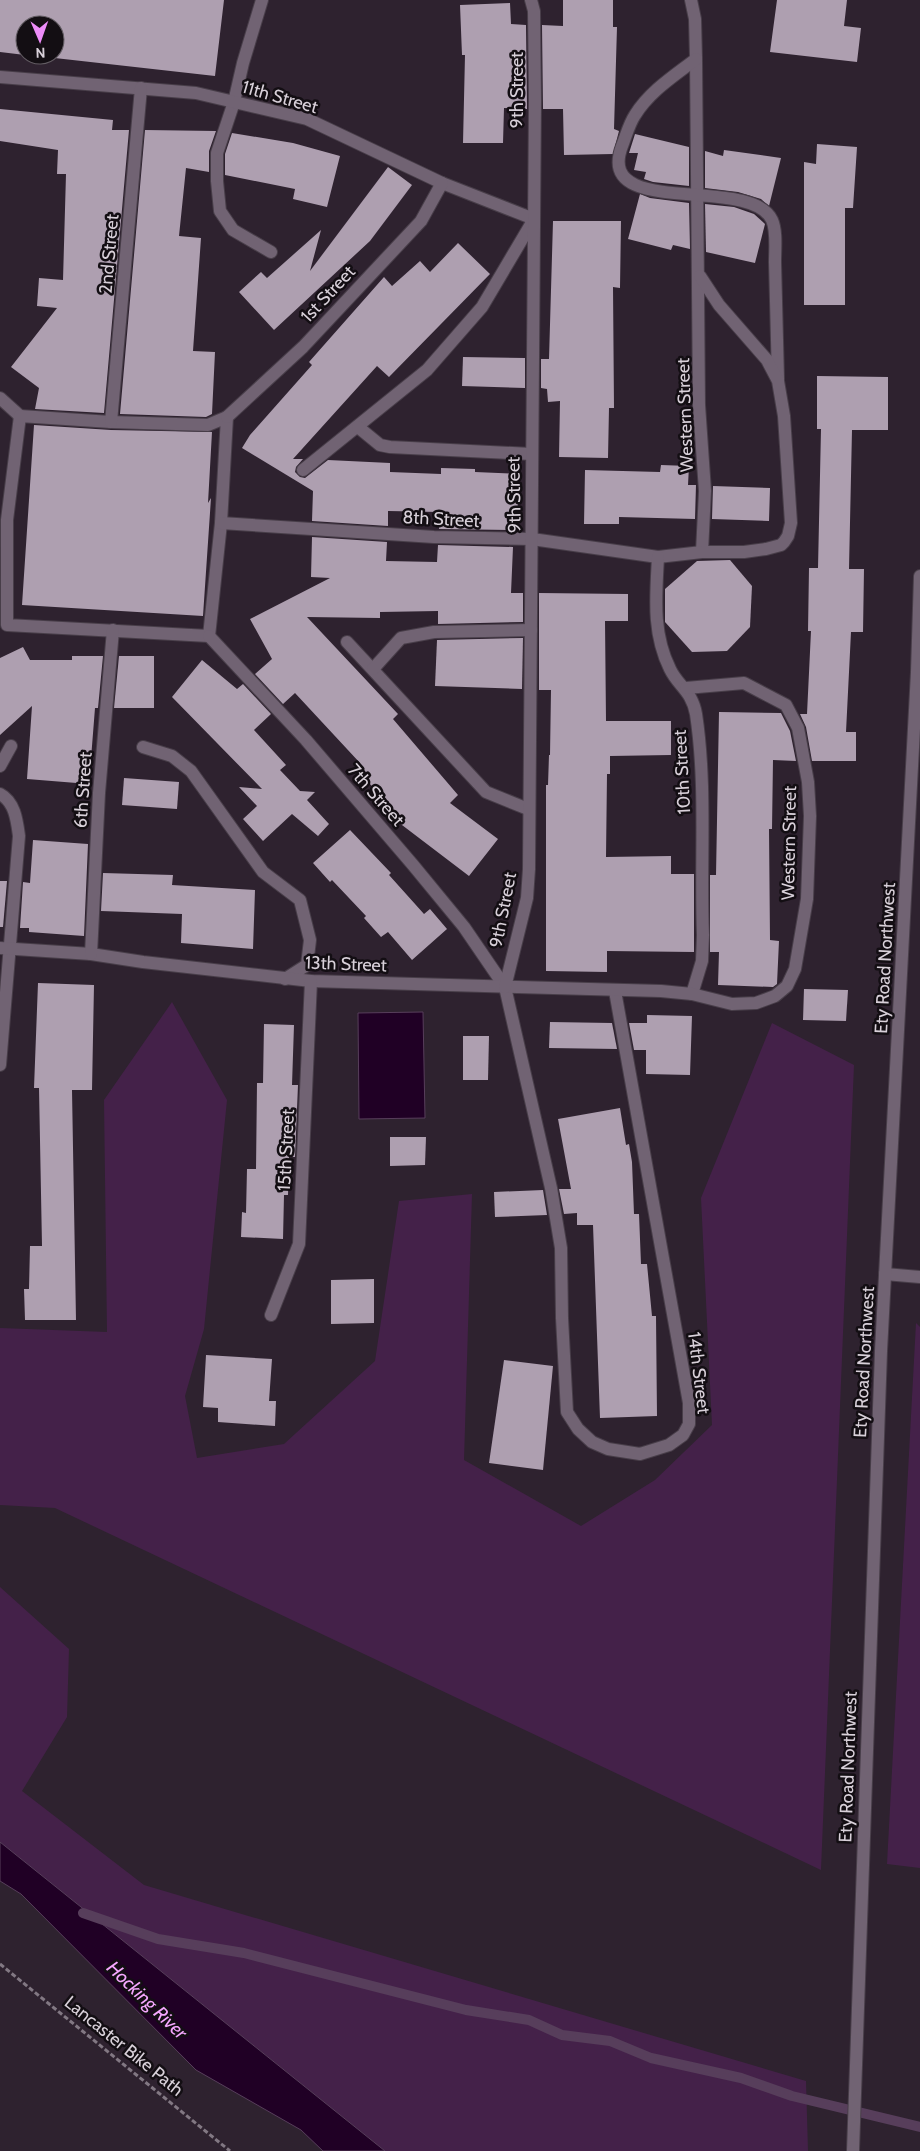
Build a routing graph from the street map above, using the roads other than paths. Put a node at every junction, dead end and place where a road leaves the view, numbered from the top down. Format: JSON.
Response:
{"nodes":[{"id":1,"x":262,"y":0,"type":"edge"},
{"id":2,"x":531,"y":0,"type":"edge"},
{"id":3,"x":692,"y":0,"type":"edge"},
{"id":4,"x":696,"y":59,"type":"junction"},
{"id":5,"x":0,"y":76,"type":"edge"},
{"id":6,"x":141,"y":88,"type":"junction"},
{"id":7,"x":234,"y":102,"type":"junction"},
{"id":8,"x":442,"y":183,"type":"junction"},
{"id":9,"x":698,"y":195,"type":"junction"},
{"id":10,"x":534,"y":219,"type":"junction"},
{"id":11,"x":271,"y":252,"type":"dead end"},
{"id":12,"x":700,"y":276,"type":"junction"},
{"id":13,"x":778,"y":381,"type":"junction"},
{"id":14,"x":0,"y":398,"type":"edge"},
{"id":15,"x":20,"y":416,"type":"junction"},
{"id":16,"x":227,"y":417,"type":"junction"},
{"id":17,"x":111,"y":422,"type":"junction"},
{"id":18,"x":358,"y":427,"type":"junction"},
{"id":19,"x":531,"y":454,"type":"junction"},
{"id":20,"x":303,"y":470,"type":"dead end"},
{"id":21,"x":4,"y":520,"type":"edge"},
{"id":22,"x":221,"y":523,"type":"junction"},
{"id":23,"x":532,"y":539,"type":"junction"},
{"id":24,"x":702,"y":552,"type":"junction"},
{"id":25,"x":658,"y":557,"type":"junction"},
{"id":26,"x":920,"y":576,"type":"edge"},
{"id":27,"x":3,"y":628,"type":"edge"},
{"id":28,"x":113,"y":630,"type":"junction"},
{"id":29,"x":531,"y":630,"type":"junction"},
{"id":30,"x":209,"y":636,"type":"junction"},
{"id":31,"x":347,"y":642,"type":"dead end"},
{"id":32,"x":373,"y":670,"type":"junction"},
{"id":33,"x":686,"y":688,"type":"junction"},
{"id":34,"x":11,"y":746,"type":"dead end"},
{"id":35,"x":143,"y":747,"type":"dead end"},
{"id":36,"x":0,"y":766,"type":"edge"},
{"id":37,"x":0,"y":794,"type":"edge"},
{"id":38,"x":528,"y":809,"type":"junction"},
{"id":39,"x":5,"y":949,"type":"edge"},
{"id":40,"x":91,"y":954,"type":"junction"},
{"id":41,"x":286,"y":979,"type":"junction"},
{"id":42,"x":311,"y":982,"type":"junction"},
{"id":43,"x":505,"y":987,"type":"junction"},
{"id":44,"x":615,"y":991,"type":"junction"},
{"id":45,"x":692,"y":994,"type":"junction"},
{"id":46,"x":0,"y":1065,"type":"edge"},
{"id":47,"x":886,"y":1274,"type":"junction"},
{"id":48,"x":920,"y":1278,"type":"edge"},
{"id":49,"x":271,"y":1315,"type":"dead end"},
{"id":50,"x":853,"y":2151,"type":"edge"}],
"edges":[{"from":1,"to":7,"type":"street"},
{"from":2,"to":10,"type":"street","name":"9th Street"},
{"from":3,"to":4,"type":"street","name":"Western Street"},
{"from":4,"to":9,"type":"street","name":"Western Street"},
{"from":4,"to":9,"type":"street"},
{"from":5,"to":6,"type":"street","name":"11th Street"},
{"from":6,"to":7,"type":"street","name":"11th Street"},
{"from":6,"to":17,"type":"street","name":"2nd Street"},
{"from":7,"to":8,"type":"street","name":"11th Street"},
{"from":7,"to":11,"type":"street"},
{"from":8,"to":10,"type":"street","name":"11th Street"},
{"from":8,"to":16,"type":"street","name":"1st Street"},
{"from":9,"to":12,"type":"street","name":"Western Street"},
{"from":9,"to":13,"type":"street"},
{"from":10,"to":18,"type":"street"},
{"from":10,"to":19,"type":"street","name":"9th Street"},
{"from":12,"to":13,"type":"street"},
{"from":12,"to":24,"type":"street","name":"Western Street"},
{"from":13,"to":24,"type":"street"},
{"from":14,"to":15,"type":"street"},
{"from":15,"to":17,"type":"street"},
{"from":15,"to":21,"type":"street"},
{"from":16,"to":17,"type":"street"},
{"from":16,"to":22,"type":"street"},
{"from":18,"to":19,"type":"street"},
{"from":18,"to":20,"type":"street"},
{"from":19,"to":23,"type":"street","name":"9th Street"},
{"from":21,"to":27,"type":"street"},
{"from":22,"to":23,"type":"street","name":"8th Street"},
{"from":22,"to":30,"type":"street"},
{"from":23,"to":25,"type":"street","name":"8th Street"},
{"from":23,"to":29,"type":"street","name":"9th Street"},
{"from":24,"to":25,"type":"street"},
{"from":25,"to":33,"type":"street","name":"10th Street"},
{"from":26,"to":47,"type":"street","name":"Ety Road Northwest"},
{"from":27,"to":28,"type":"street"},
{"from":28,"to":30,"type":"street"},
{"from":28,"to":40,"type":"street","name":"6th Street"},
{"from":29,"to":32,"type":"street"},
{"from":29,"to":38,"type":"street","name":"9th Street"},
{"from":30,"to":43,"type":"street","name":"7th Street"},
{"from":31,"to":32,"type":"street"},
{"from":32,"to":38,"type":"street"},
{"from":33,"to":45,"type":"street","name":"10th Street"},
{"from":33,"to":45,"type":"street","name":"Western Street"},
{"from":34,"to":36,"type":"street"},
{"from":35,"to":41,"type":"street"},
{"from":37,"to":39,"type":"street"},
{"from":38,"to":43,"type":"street","name":"9th Street"},
{"from":39,"to":40,"type":"street","name":"13th Street"},
{"from":39,"to":46,"type":"street"},
{"from":40,"to":41,"type":"street","name":"13th Street"},
{"from":41,"to":42,"type":"street","name":"13th Street"},
{"from":42,"to":43,"type":"street","name":"13th Street"},
{"from":42,"to":49,"type":"street","name":"15th Street"},
{"from":43,"to":44,"type":"street","name":"13th Street"},
{"from":43,"to":44,"type":"street","name":"14th Street"},
{"from":44,"to":45,"type":"street","name":"13th Street"},
{"from":47,"to":48,"type":"street"},
{"from":47,"to":50,"type":"street","name":"Ety Road Northwest"}]}
